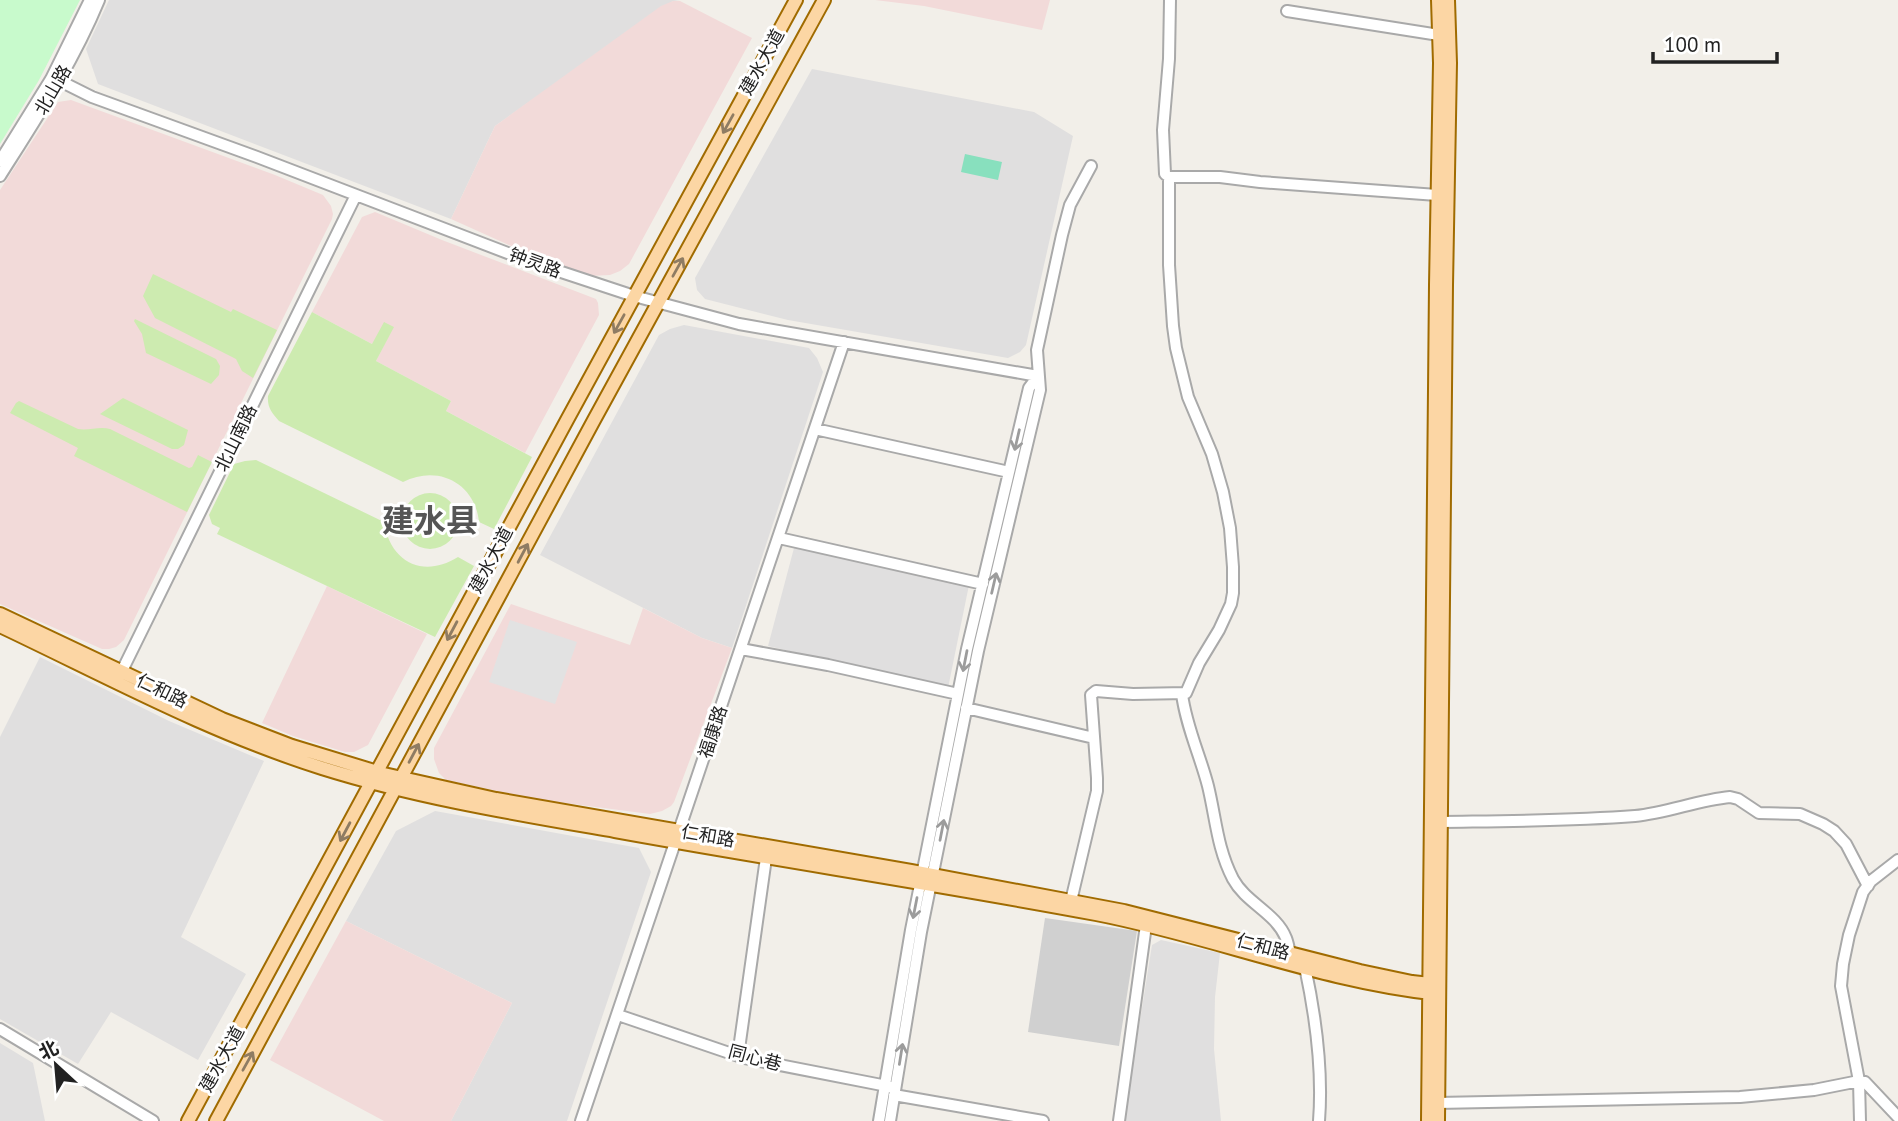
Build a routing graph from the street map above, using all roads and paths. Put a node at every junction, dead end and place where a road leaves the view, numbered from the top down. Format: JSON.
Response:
{"nodes":[{"id":1,"x":90,"y":0,"type":"edge"},
{"id":2,"x":99,"y":0,"type":"edge"},
{"id":3,"x":796,"y":0,"type":"edge"},
{"id":4,"x":824,"y":0,"type":"edge"},
{"id":5,"x":1170,"y":0,"type":"edge"},
{"id":6,"x":1438,"y":0,"type":"edge"},
{"id":7,"x":1448,"y":0,"type":"edge"},
{"id":8,"x":1287,"y":11,"type":"dead end"},
{"id":9,"x":1439,"y":35,"type":"junction"},
{"id":10,"x":55,"y":79,"type":"junction"},
{"id":11,"x":0,"y":161,"type":"edge"},
{"id":12,"x":1091,"y":166,"type":"dead end"},
{"id":13,"x":0,"y":176,"type":"edge"},
{"id":14,"x":1169,"y":177,"type":"junction"},
{"id":15,"x":356,"y":195,"type":"junction"},
{"id":16,"x":1437,"y":195,"type":"junction"},
{"id":17,"x":634,"y":296,"type":"junction"},
{"id":18,"x":658,"y":303,"type":"junction"},
{"id":19,"x":1441,"y":338,"type":"junction"},
{"id":20,"x":844,"y":342,"type":"junction"},
{"id":21,"x":1038,"y":376,"type":"junction"},
{"id":22,"x":815,"y":429,"type":"junction"},
{"id":23,"x":1009,"y":472,"type":"junction"},
{"id":24,"x":779,"y":538,"type":"junction"},
{"id":25,"x":983,"y":584,"type":"junction"},
{"id":26,"x":0,"y":614,"type":"edge"},
{"id":27,"x":0,"y":626,"type":"edge"},
{"id":28,"x":741,"y":649,"type":"junction"},
{"id":29,"x":119,"y":676,"type":"junction"},
{"id":30,"x":958,"y":694,"type":"junction"},
{"id":31,"x":1182,"y":694,"type":"junction"},
{"id":32,"x":966,"y":708,"type":"junction"},
{"id":33,"x":1094,"y":738,"type":"junction"},
{"id":34,"x":374,"y":777,"type":"junction"},
{"id":35,"x":398,"y":784,"type":"junction"},
{"id":36,"x":1440,"y":822,"type":"junction"},
{"id":37,"x":678,"y":837,"type":"junction"},
{"id":38,"x":766,"y":858,"type":"junction"},
{"id":39,"x":1898,"y":860,"type":"edge"},
{"id":40,"x":926,"y":880,"type":"junction"},
{"id":41,"x":1868,"y":886,"type":"junction"},
{"id":42,"x":1071,"y":901,"type":"junction"},
{"id":43,"x":1146,"y":925,"type":"junction"},
{"id":44,"x":1290,"y":954,"type":"junction"},
{"id":45,"x":1305,"y":967,"type":"junction"},
{"id":46,"x":1434,"y":989,"type":"junction"},
{"id":47,"x":618,"y":1015,"type":"junction"},
{"id":48,"x":0,"y":1029,"type":"edge"},
{"id":49,"x":738,"y":1055,"type":"junction"},
{"id":50,"x":1859,"y":1082,"type":"junction"},
{"id":51,"x":892,"y":1089,"type":"junction"},
{"id":52,"x":1433,"y":1103,"type":"junction"},
{"id":53,"x":1898,"y":1117,"type":"edge"},
{"id":54,"x":153,"y":1121,"type":"edge"},
{"id":55,"x":188,"y":1121,"type":"edge"},
{"id":56,"x":216,"y":1121,"type":"edge"},
{"id":57,"x":581,"y":1121,"type":"edge"},
{"id":58,"x":880,"y":1121,"type":"edge"},
{"id":59,"x":890,"y":1121,"type":"edge"},
{"id":60,"x":1043,"y":1121,"type":"edge"},
{"id":61,"x":1119,"y":1121,"type":"edge"},
{"id":62,"x":1319,"y":1121,"type":"edge"},
{"id":63,"x":1428,"y":1121,"type":"edge"},
{"id":64,"x":1438,"y":1121,"type":"edge"},
{"id":65,"x":1860,"y":1121,"type":"edge"}],
"edges":[{"from":1,"to":10,"type":"street","name":"北山路"},
{"from":2,"to":10,"type":"street","name":"北山路"},
{"from":3,"to":17,"type":"main road","name":"建水大道","one_way":true},
{"from":18,"to":4,"type":"main road","name":"建水大道","one_way":true},
{"from":5,"to":14,"type":"street"},
{"from":6,"to":9,"type":"main road"},
{"from":7,"to":19,"type":"main road"},
{"from":8,"to":9,"type":"street"},
{"from":9,"to":16,"type":"main road"},
{"from":10,"to":11,"type":"street","name":"北山路"},
{"from":10,"to":13,"type":"street","name":"北山路"},
{"from":10,"to":15,"type":"street","name":"钟灵路"},
{"from":12,"to":21,"type":"street"},
{"from":14,"to":16,"type":"street"},
{"from":14,"to":31,"type":"street"},
{"from":15,"to":17,"type":"street","name":"钟灵路"},
{"from":15,"to":29,"type":"street","name":"北山南路"},
{"from":16,"to":19,"type":"main road"},
{"from":17,"to":18,"type":"street","name":"钟灵路"},
{"from":17,"to":34,"type":"main road","name":"建水大道","one_way":true},
{"from":18,"to":20,"type":"street","name":"钟灵路"},
{"from":35,"to":18,"type":"main road","name":"建水大道","one_way":true},
{"from":19,"to":36,"type":"main road"},
{"from":19,"to":46,"type":"main road"},
{"from":20,"to":21,"type":"street","name":"钟灵路"},
{"from":20,"to":22,"type":"street","name":"福康路"},
{"from":21,"to":23,"type":"street","one_way":true},
{"from":32,"to":21,"type":"street","one_way":true},
{"from":22,"to":23,"type":"street"},
{"from":22,"to":24,"type":"street","name":"福康路"},
{"from":23,"to":25,"type":"street"},
{"from":24,"to":25,"type":"street"},
{"from":24,"to":28,"type":"street","name":"福康路"},
{"from":25,"to":30,"type":"street","one_way":true},
{"from":26,"to":29,"type":"main road","name":"仁和路"},
{"from":27,"to":29,"type":"main road","name":"仁和路"},
{"from":28,"to":30,"type":"street"},
{"from":28,"to":37,"type":"street","name":"福康路"},
{"from":29,"to":34,"type":"main road","name":"仁和路"},
{"from":30,"to":40,"type":"street"},
{"from":31,"to":33,"type":"street"},
{"from":31,"to":44,"type":"street"},
{"from":32,"to":33,"type":"street"},
{"from":40,"to":32,"type":"street","one_way":true},
{"from":33,"to":42,"type":"street"},
{"from":34,"to":35,"type":"main road","name":"仁和路"},
{"from":34,"to":55,"type":"main road","name":"建水大道","one_way":true},
{"from":35,"to":37,"type":"main road","name":"仁和路"},
{"from":56,"to":35,"type":"main road","name":"建水大道","one_way":true},
{"from":36,"to":41,"type":"street"},
{"from":36,"to":46,"type":"main road"},
{"from":37,"to":38,"type":"main road","name":"仁和路"},
{"from":37,"to":40,"type":"main road","name":"仁和路"},
{"from":37,"to":47,"type":"street","name":"福康路"},
{"from":38,"to":40,"type":"main road","name":"仁和路"},
{"from":38,"to":49,"type":"street"},
{"from":39,"to":41,"type":"street"},
{"from":40,"to":42,"type":"main road","name":"仁和路"},
{"from":40,"to":43,"type":"main road","name":"仁和路"},
{"from":40,"to":51,"type":"street"},
{"from":41,"to":50,"type":"street"},
{"from":42,"to":44,"type":"main road","name":"仁和路"},
{"from":43,"to":45,"type":"main road","name":"仁和路"},
{"from":43,"to":61,"type":"street"},
{"from":44,"to":46,"type":"main road","name":"仁和路"},
{"from":45,"to":46,"type":"main road","name":"仁和路"},
{"from":45,"to":62,"type":"street"},
{"from":46,"to":52,"type":"main road"},
{"from":47,"to":49,"type":"street","name":"同心巷"},
{"from":47,"to":57,"type":"street","name":"福康路"},
{"from":48,"to":54,"type":"street"},
{"from":49,"to":51,"type":"street","name":"同心巷"},
{"from":50,"to":52,"type":"street"},
{"from":50,"to":53,"type":"street"},
{"from":50,"to":65,"type":"street"},
{"from":51,"to":58,"type":"street"},
{"from":51,"to":59,"type":"street"},
{"from":51,"to":60,"type":"street","name":"同心巷"},
{"from":52,"to":63,"type":"main road"},
{"from":52,"to":64,"type":"main road"}]}
